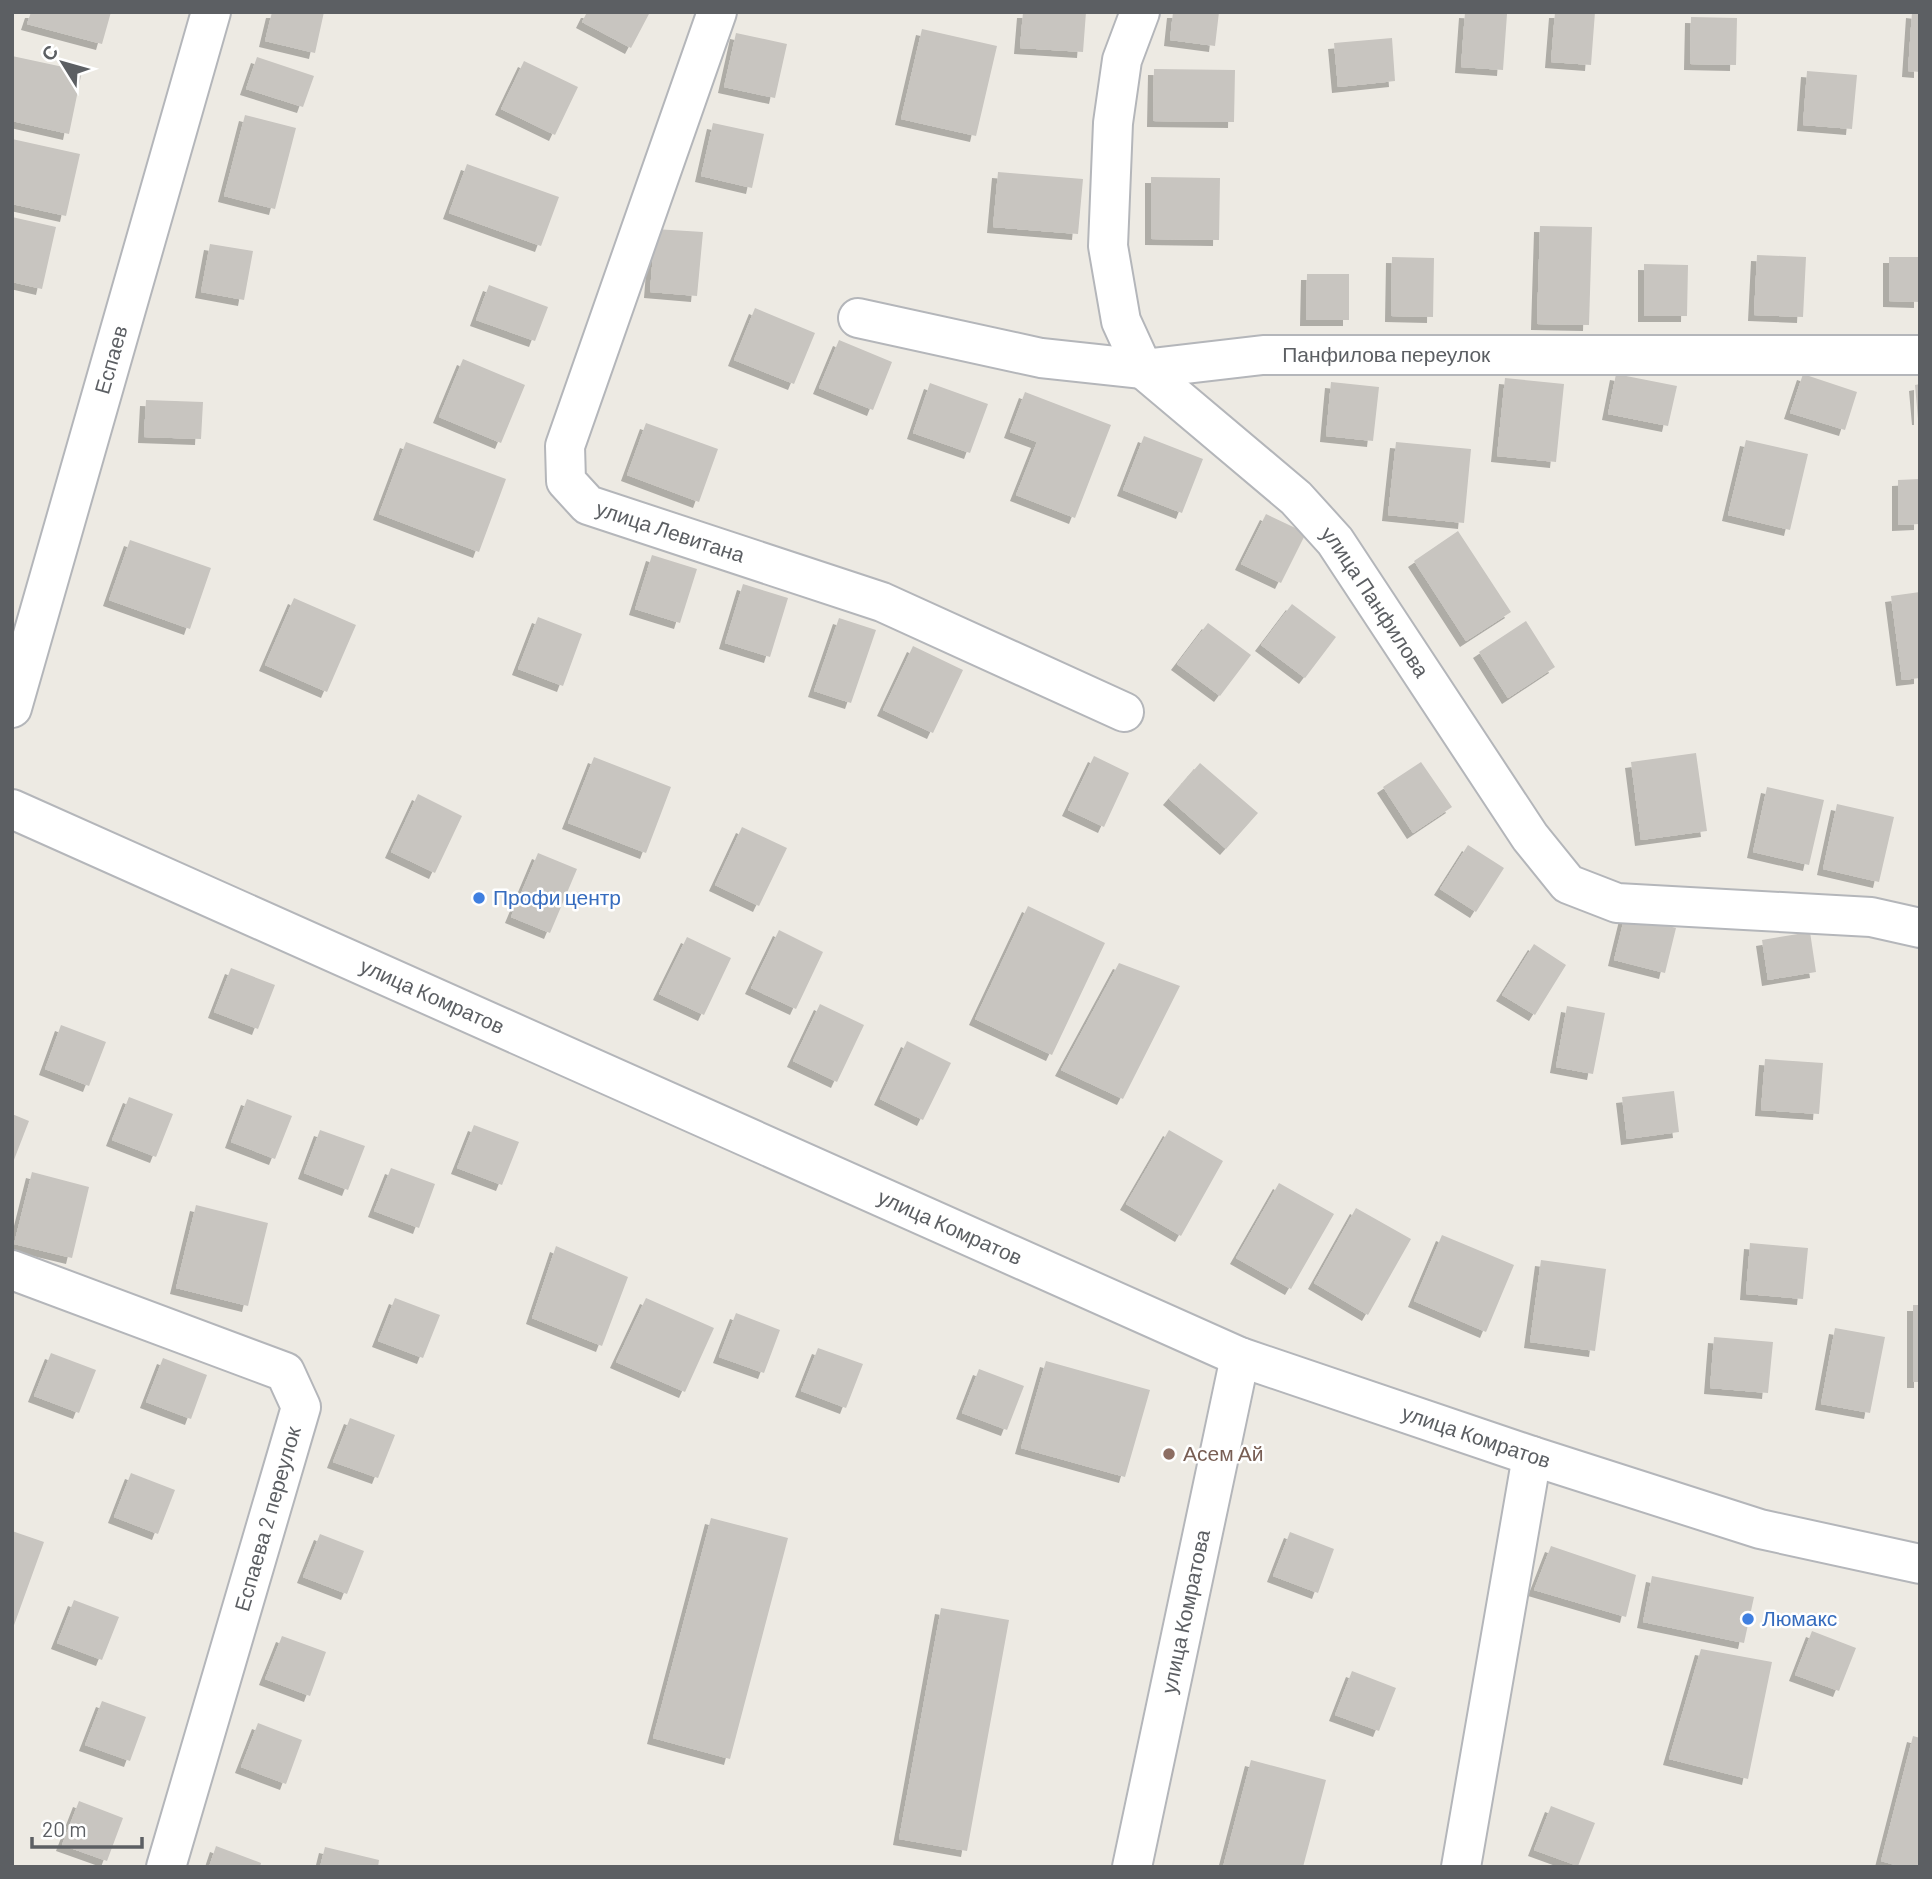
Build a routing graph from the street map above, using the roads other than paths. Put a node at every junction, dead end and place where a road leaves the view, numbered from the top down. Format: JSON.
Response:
{"nodes":[{"id":1,"x":211,"y":12,"type":"edge"},
{"id":2,"x":717,"y":12,"type":"edge"},
{"id":3,"x":1140,"y":12,"type":"edge"},
{"id":4,"x":858,"y":318,"type":"dead end"},
{"id":5,"x":1920,"y":355,"type":"edge"},
{"id":6,"x":1143,"y":369,"type":"junction"},
{"id":7,"x":12,"y":708,"type":"edge"},
{"id":8,"x":1124,"y":712,"type":"dead end"},
{"id":9,"x":12,"y":809,"type":"edge"},
{"id":10,"x":1920,"y":928,"type":"edge"},
{"id":11,"x":12,"y":1270,"type":"edge"},
{"id":12,"x":1240,"y":1357,"type":"junction"},
{"id":13,"x":1532,"y":1456,"type":"junction"},
{"id":14,"x":1920,"y":1564,"type":"edge"},
{"id":15,"x":166,"y":1867,"type":"edge"},
{"id":16,"x":1132,"y":1867,"type":"edge"},
{"id":17,"x":1461,"y":1867,"type":"edge"}],
"edges":[{"from":1,"to":7,"type":"street","name":"Еспаев"},
{"from":2,"to":8,"type":"street","name":"улица Левитана"},
{"from":3,"to":6,"type":"street","name":"улица Панфилова"},
{"from":4,"to":6,"type":"street","name":"Панфилова переулок"},
{"from":5,"to":6,"type":"street","name":"Панфилова переулок"},
{"from":6,"to":10,"type":"street","name":"улица Панфилова"},
{"from":9,"to":12,"type":"street","name":"улица Комратов"},
{"from":11,"to":15,"type":"street","name":"Еспаева 2 переулок"},
{"from":12,"to":13,"type":"street","name":"улица Комратов"},
{"from":12,"to":16,"type":"street","name":"улица Комратова"},
{"from":13,"to":14,"type":"street","name":"улица Комратов"},
{"from":13,"to":17,"type":"street"}]}
